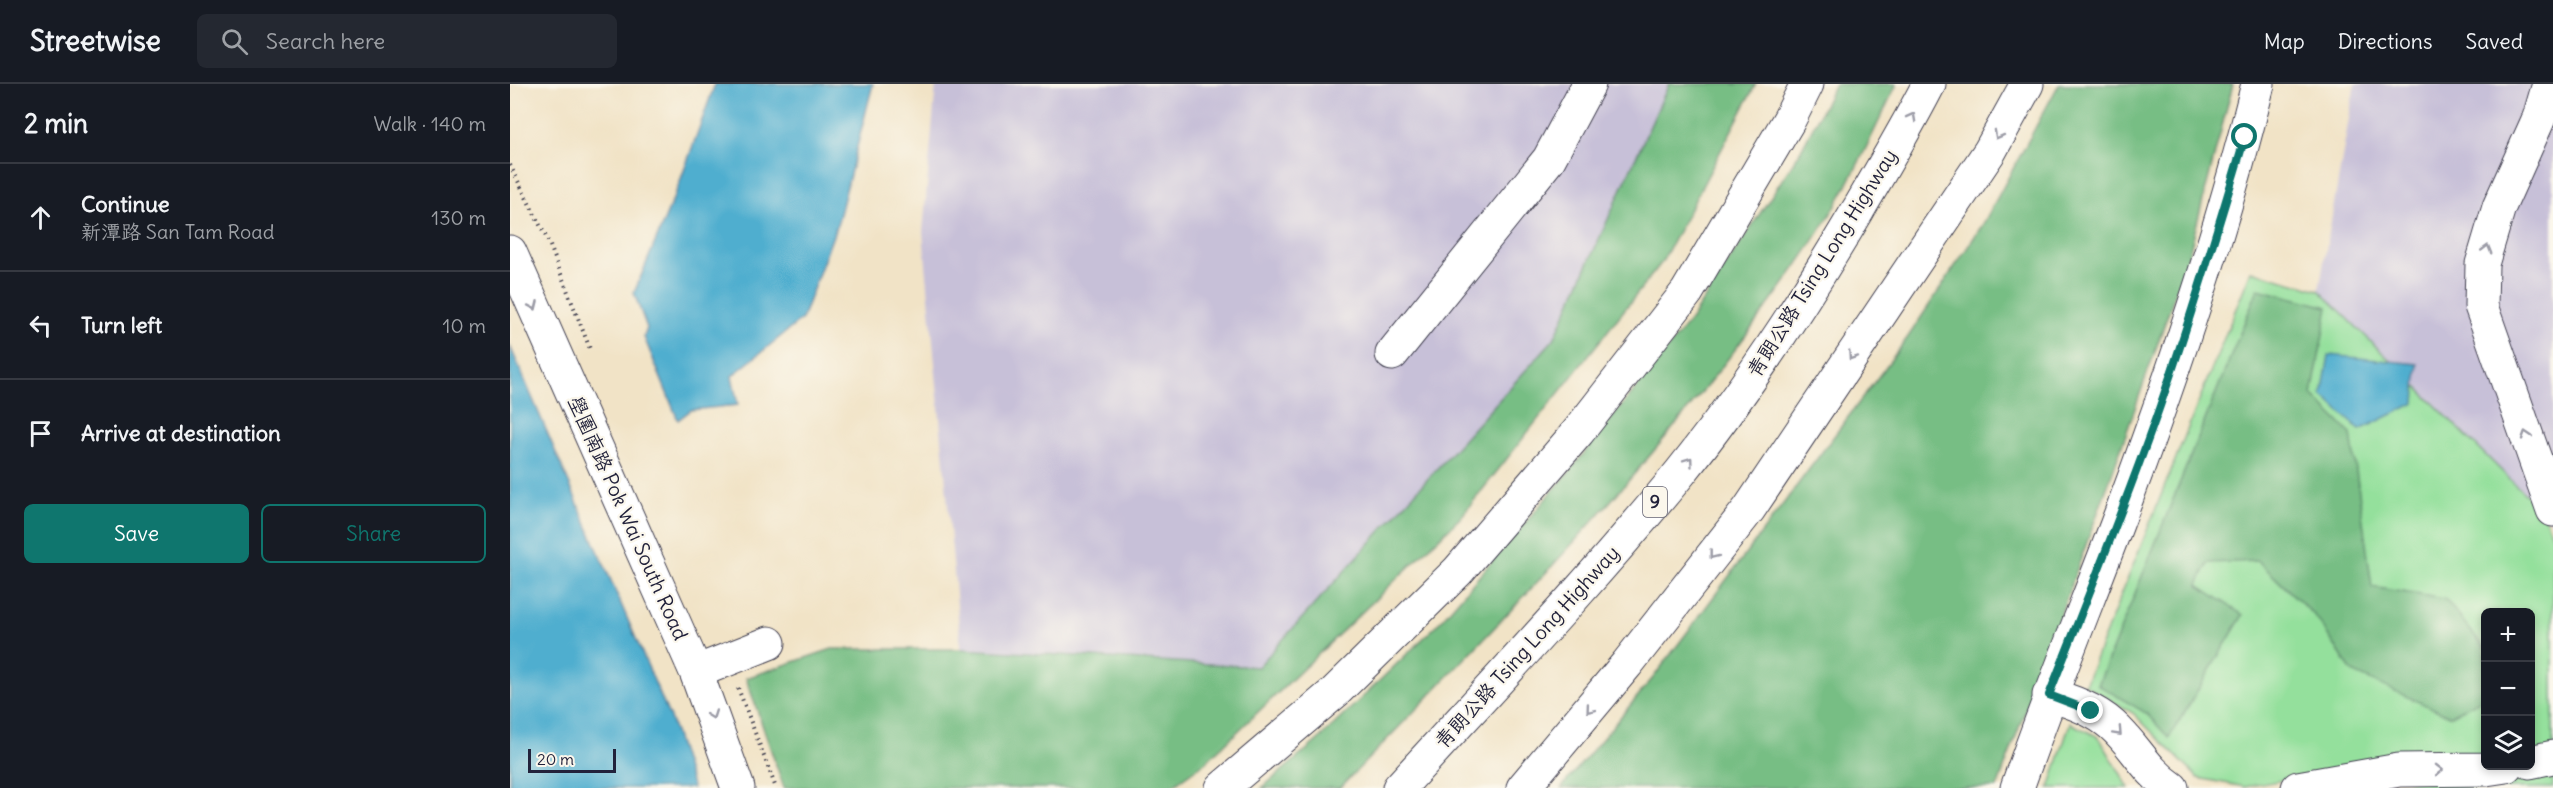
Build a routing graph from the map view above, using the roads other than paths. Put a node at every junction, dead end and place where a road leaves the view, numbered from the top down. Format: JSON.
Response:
{"nodes":[{"id":1,"x":1589,"y":84,"type":"edge"},
{"id":2,"x":1807,"y":84,"type":"edge"},
{"id":3,"x":1929,"y":84,"type":"edge"},
{"id":4,"x":2027,"y":84,"type":"edge"},
{"id":5,"x":2258,"y":84,"type":"edge"},
{"id":6,"x":2549,"y":84,"type":"edge"},
{"id":7,"x":510,"y":252,"type":"edge"},
{"id":8,"x":1392,"y":354,"type":"dead end"},
{"id":9,"x":2553,"y":510,"type":"edge"},
{"id":10,"x":769,"y":643,"type":"dead end"},
{"id":11,"x":696,"y":672,"type":"junction"},
{"id":12,"x":2049,"y":695,"type":"junction"},
{"id":13,"x":2553,"y":757,"type":"edge"},
{"id":14,"x":2535,"y":761,"type":"edge"},
{"id":15,"x":2481,"y":769,"type":"edge"},
{"id":16,"x":738,"y":788,"type":"edge"},
{"id":17,"x":1222,"y":788,"type":"edge"},
{"id":18,"x":1399,"y":788,"type":"edge"},
{"id":19,"x":1523,"y":788,"type":"edge"},
{"id":20,"x":2017,"y":788,"type":"edge"},
{"id":21,"x":2172,"y":788,"type":"edge"},
{"id":22,"x":2298,"y":788,"type":"edge"}],
"edges":[{"from":1,"to":8,"type":"main road"},
{"from":2,"to":17,"type":"main road"},
{"from":18,"to":3,"type":"main road","name":"青朗公路 Tsing Long Highway","number":"9","one_way":true},
{"from":4,"to":19,"type":"main road","one_way":true},
{"from":5,"to":12,"type":"main road"},
{"from":9,"to":6,"type":"main road","one_way":true},
{"from":7,"to":11,"type":"main road","name":"壆圍南路 Pok Wai South Road","one_way":true},
{"from":10,"to":11,"type":"main road"},
{"from":11,"to":16,"type":"main road","name":"壆圍南路 Pok Wai South Road","one_way":true},
{"from":12,"to":20,"type":"main road"},
{"from":12,"to":21,"type":"main road","one_way":true},
{"from":13,"to":14,"type":"main road"},
{"from":22,"to":15,"type":"main road","one_way":true}]}
